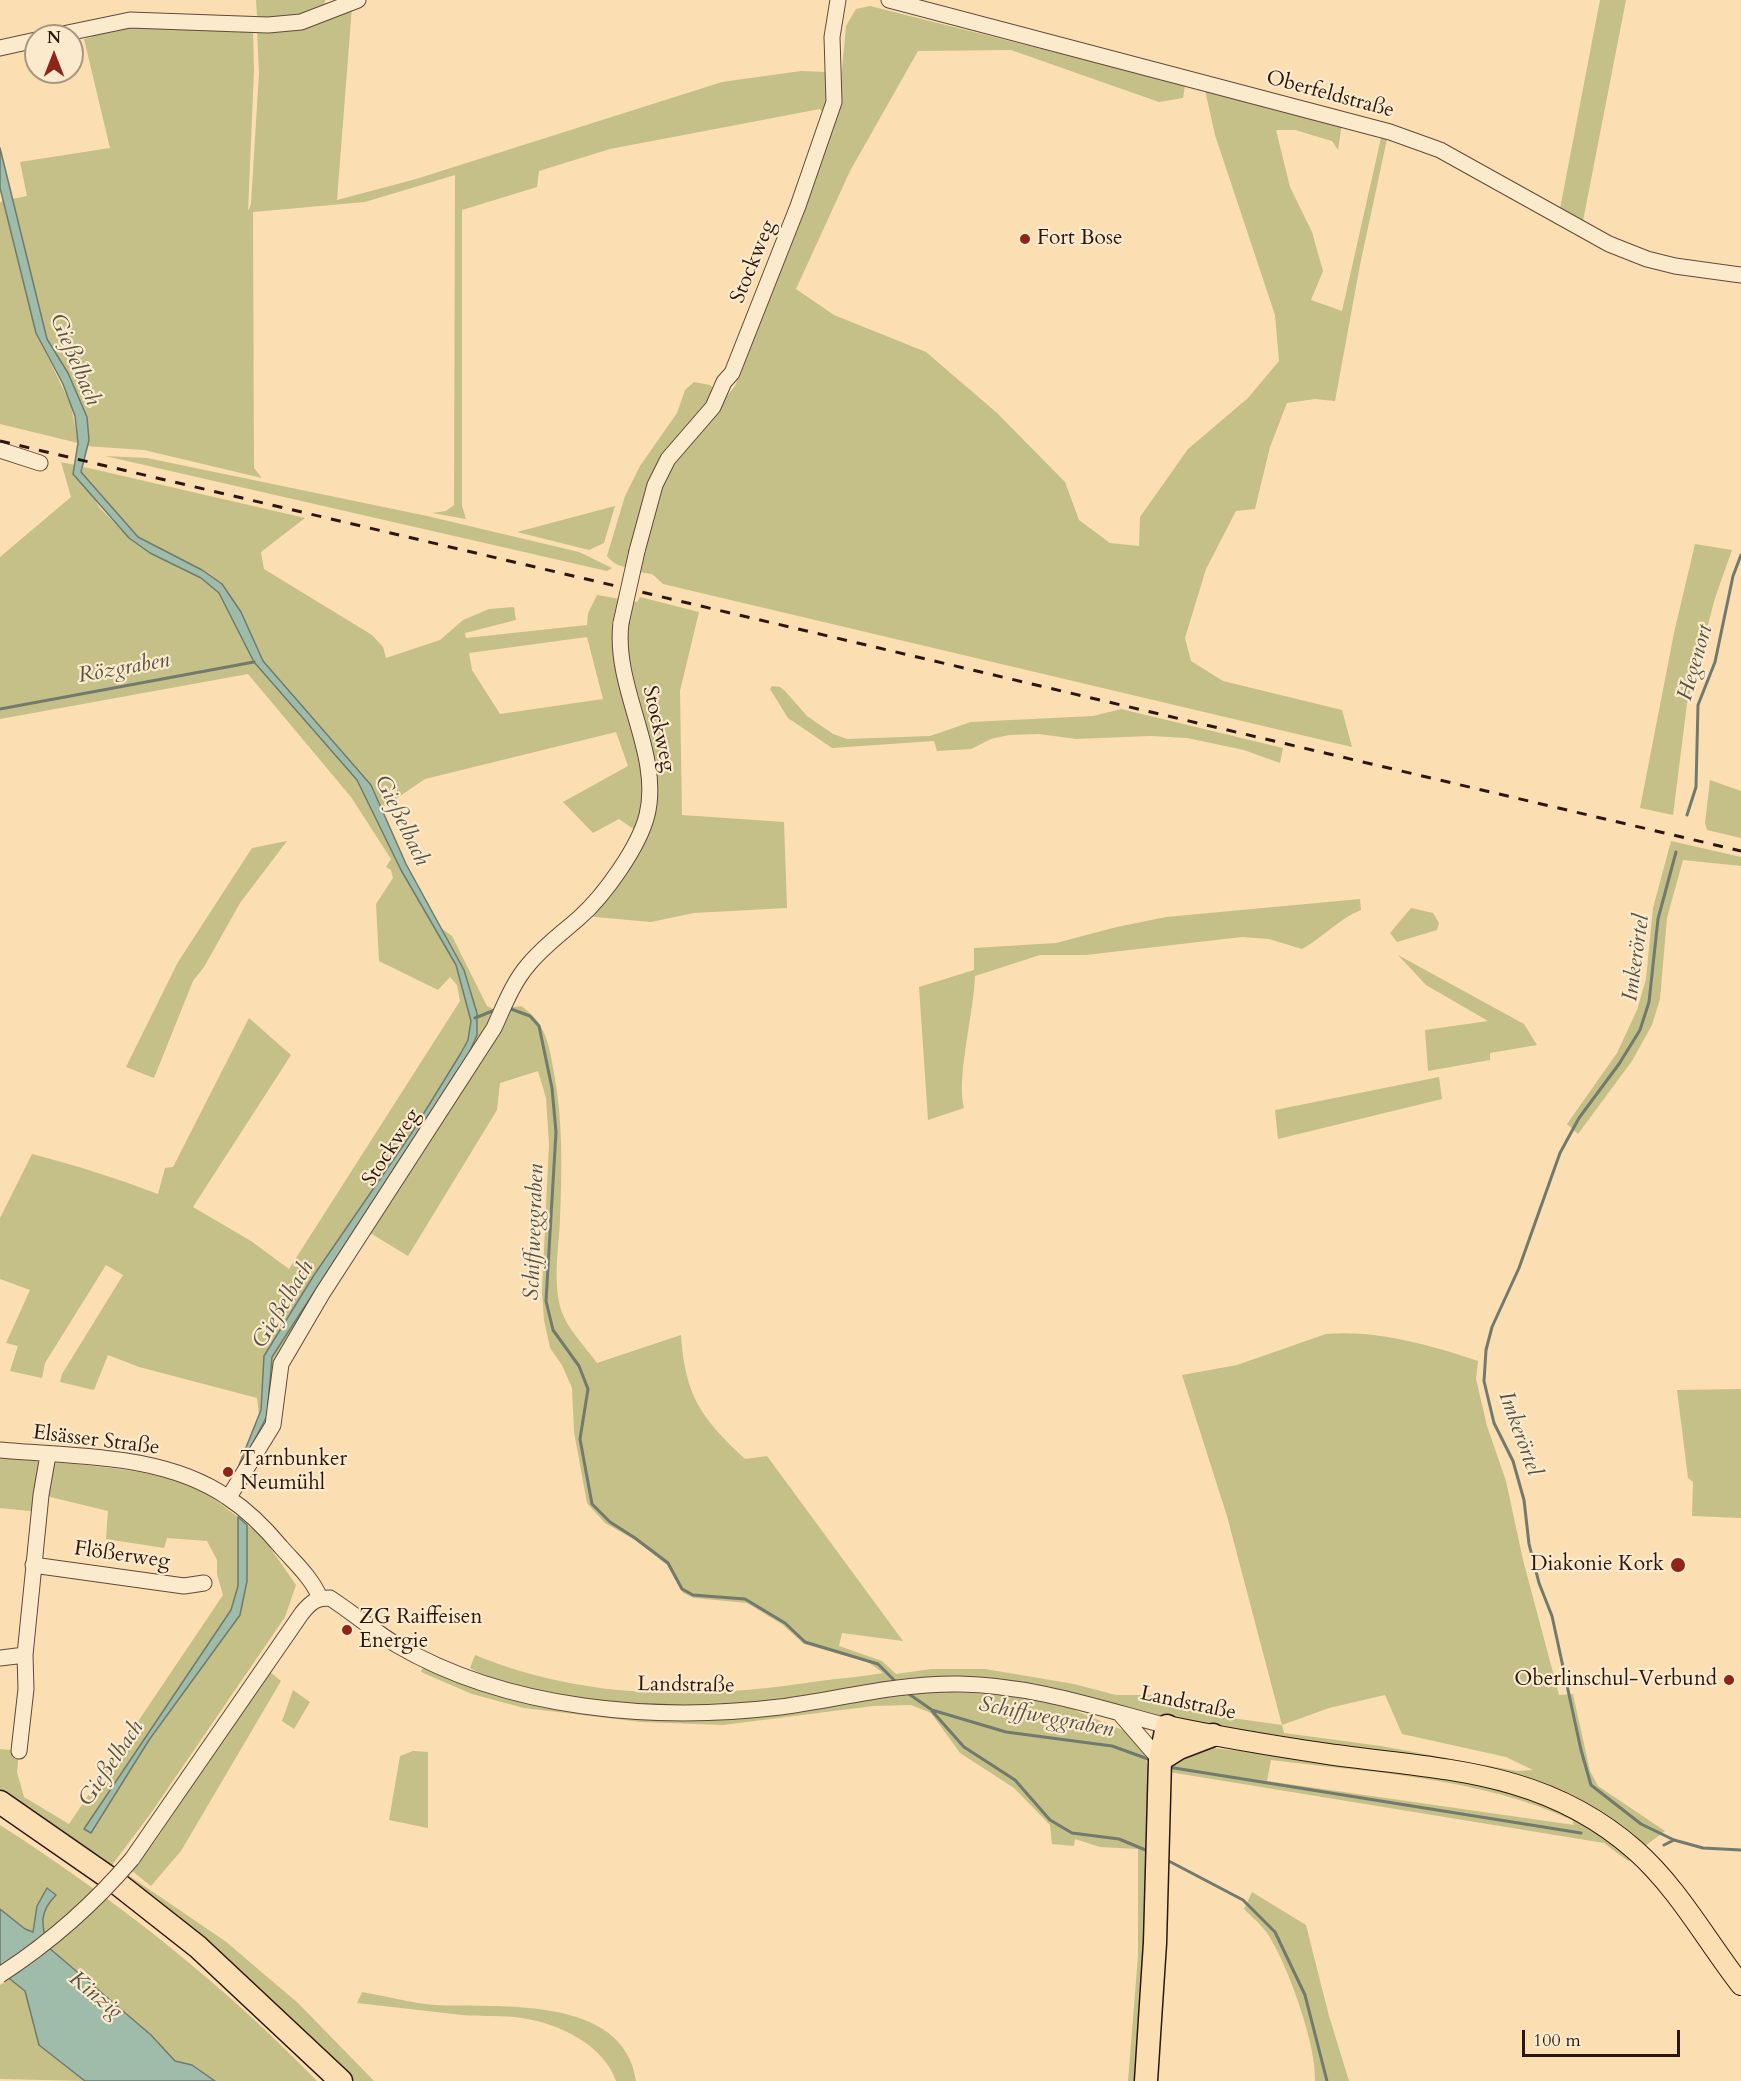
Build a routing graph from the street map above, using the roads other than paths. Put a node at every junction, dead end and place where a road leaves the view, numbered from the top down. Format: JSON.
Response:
{"nodes":[{"id":1,"x":358,"y":0,"type":"edge"},
{"id":2,"x":838,"y":0,"type":"edge"},
{"id":3,"x":889,"y":0,"type":"edge"},
{"id":4,"x":84,"y":30,"type":"edge"},
{"id":5,"x":24,"y":43,"type":"edge"},
{"id":6,"x":0,"y":48,"type":"edge"},
{"id":7,"x":1741,"y":275,"type":"edge"},
{"id":8,"x":0,"y":450,"type":"edge"},
{"id":9,"x":40,"y":463,"type":"dead end"},
{"id":10,"x":0,"y":1450,"type":"edge"},
{"id":11,"x":48,"y":1455,"type":"junction"},
{"id":12,"x":228,"y":1497,"type":"junction"},
{"id":13,"x":33,"y":1565,"type":"junction"},
{"id":14,"x":204,"y":1583,"type":"dead end"},
{"id":15,"x":320,"y":1598,"type":"junction"},
{"id":16,"x":25,"y":1655,"type":"junction"},
{"id":17,"x":0,"y":1658,"type":"edge"},
{"id":18,"x":1119,"y":1713,"type":"junction"},
{"id":19,"x":1167,"y":1726,"type":"junction"},
{"id":20,"x":1213,"y":1736,"type":"junction"},
{"id":21,"x":19,"y":1751,"type":"dead end"},
{"id":22,"x":1160,"y":1760,"type":"junction"},
{"id":23,"x":0,"y":1802,"type":"edge"},
{"id":24,"x":0,"y":1817,"type":"edge"},
{"id":25,"x":0,"y":1975,"type":"edge"},
{"id":26,"x":1741,"y":1985,"type":"edge"},
{"id":27,"x":327,"y":2081,"type":"edge"},
{"id":28,"x":341,"y":2081,"type":"edge"},
{"id":29,"x":1146,"y":2081,"type":"edge"}],
"edges":[{"from":1,"to":4,"type":"street"},
{"from":2,"to":12,"type":"street","name":"Stockweg","bridge":true},
{"from":3,"to":7,"type":"street","name":"Oberfeldstraße"},
{"from":5,"to":6,"type":"street"},
{"from":8,"to":9,"type":"street"},
{"from":10,"to":11,"type":"street","name":"Elsässer Straße"},
{"from":11,"to":12,"type":"street","name":"Elsässer Straße"},
{"from":11,"to":13,"type":"street"},
{"from":12,"to":15,"type":"street","name":"Elsässer Straße"},
{"from":13,"to":14,"type":"street","name":"Flößerweg"},
{"from":13,"to":16,"type":"street"},
{"from":15,"to":18,"type":"street","name":"Landstraße"},
{"from":15,"to":25,"type":"street","bridge":true},
{"from":16,"to":17,"type":"street"},
{"from":16,"to":21,"type":"street"},
{"from":18,"to":19,"type":"street","name":"Landstraße"},
{"from":18,"to":22,"type":"street"},
{"from":19,"to":20,"type":"main road","name":"Landstraße"},
{"from":19,"to":22,"type":"highway"},
{"from":20,"to":22,"type":"highway"},
{"from":20,"to":26,"type":"main road","name":"Landstraße"},
{"from":22,"to":29,"type":"highway"},
{"from":23,"to":28,"type":"highway"},
{"from":24,"to":27,"type":"highway"}]}
